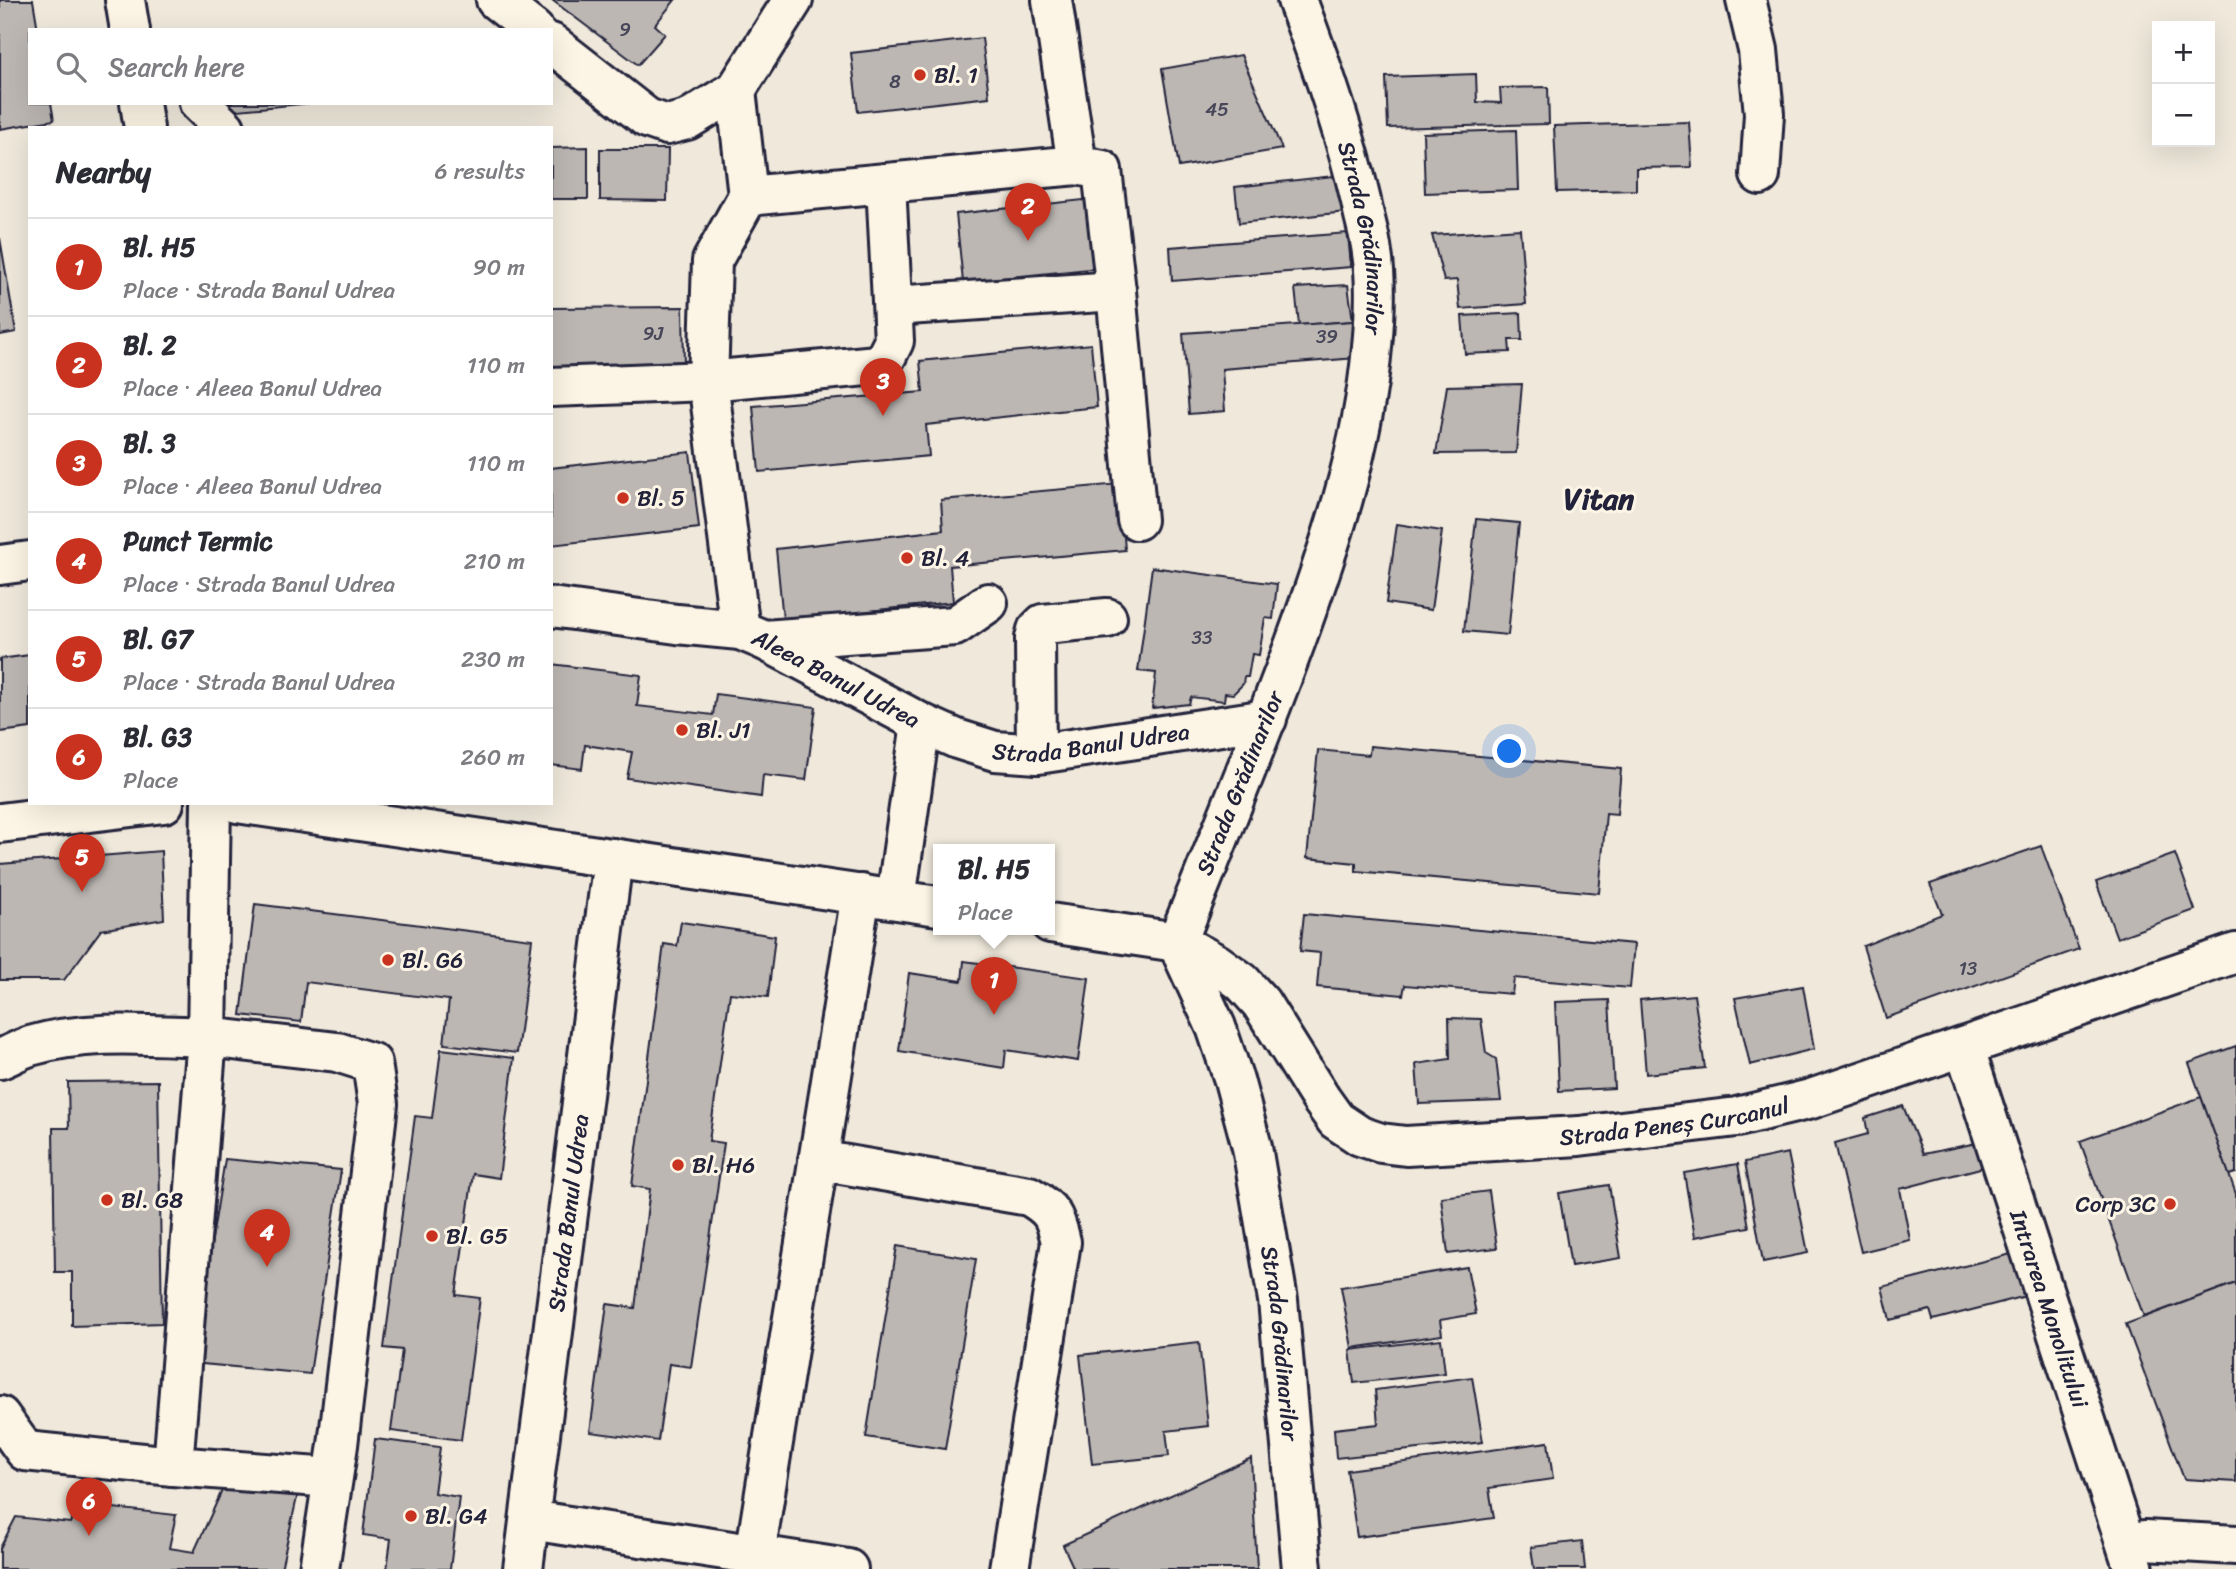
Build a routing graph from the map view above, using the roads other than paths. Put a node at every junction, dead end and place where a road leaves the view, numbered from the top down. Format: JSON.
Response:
{"nodes":[{"id":1,"x":125,"y":0,"type":"edge"},
{"id":2,"x":496,"y":0,"type":"edge"},
{"id":3,"x":793,"y":0,"type":"edge"},
{"id":4,"x":1052,"y":0,"type":"edge"},
{"id":5,"x":1297,"y":0,"type":"edge"},
{"id":6,"x":1746,"y":0,"type":"edge"},
{"id":7,"x":130,"y":28,"type":"edge"},
{"id":8,"x":531,"y":28,"type":"edge"},
{"id":9,"x":553,"y":45,"type":"edge"},
{"id":10,"x":736,"y":90,"type":"junction"},
{"id":11,"x":141,"y":105,"type":"edge"},
{"id":12,"x":202,"y":105,"type":"edge"},
{"id":13,"x":144,"y":126,"type":"edge"},
{"id":14,"x":223,"y":126,"type":"edge"},
{"id":15,"x":1077,"y":164,"type":"junction"},
{"id":16,"x":1760,"y":175,"type":"dead end"},
{"id":17,"x":886,"y":183,"type":"junction"},
{"id":18,"x":748,"y":197,"type":"junction"},
{"id":19,"x":1116,"y":291,"type":"junction"},
{"id":20,"x":893,"y":306,"type":"junction"},
{"id":21,"x":708,"y":381,"type":"junction"},
{"id":22,"x":553,"y":387,"type":"edge"},
{"id":23,"x":1137,"y":520,"type":"dead end"},
{"id":24,"x":28,"y":561,"type":"edge"},
{"id":25,"x":0,"y":565,"type":"edge"},
{"id":26,"x":988,"y":603,"type":"dead end"},
{"id":27,"x":553,"y":607,"type":"edge"},
{"id":28,"x":1107,"y":618,"type":"dead end"},
{"id":29,"x":752,"y":635,"type":"junction"},
{"id":30,"x":1267,"y":719,"type":"junction"},
{"id":31,"x":921,"y":723,"type":"junction"},
{"id":32,"x":1036,"y":754,"type":"junction"},
{"id":33,"x":148,"y":805,"type":"edge"},
{"id":34,"x":211,"y":805,"type":"edge"},
{"id":35,"x":251,"y":805,"type":"edge"},
{"id":36,"x":0,"y":823,"type":"edge"},
{"id":37,"x":613,"y":858,"type":"junction"},
{"id":38,"x":878,"y":897,"type":"junction"},
{"id":39,"x":933,"y":905,"type":"edge"},
{"id":40,"x":1055,"y":924,"type":"edge"},
{"id":41,"x":1177,"y":942,"type":"junction"},
{"id":42,"x":2236,"y":953,"type":"edge"},
{"id":43,"x":207,"y":1037,"type":"junction"},
{"id":44,"x":1965,"y":1049,"type":"junction"},
{"id":45,"x":0,"y":1059,"type":"edge"},
{"id":46,"x":818,"y":1160,"type":"junction"},
{"id":47,"x":0,"y":1416,"type":"edge"},
{"id":48,"x":173,"y":1466,"type":"junction"},
{"id":49,"x":332,"y":1478,"type":"junction"},
{"id":50,"x":530,"y":1520,"type":"junction"},
{"id":51,"x":2236,"y":1545,"type":"edge"},
{"id":52,"x":755,"y":1555,"type":"junction"},
{"id":53,"x":2139,"y":1555,"type":"edge"},
{"id":54,"x":319,"y":1569,"type":"edge"},
{"id":55,"x":523,"y":1569,"type":"edge"},
{"id":56,"x":848,"y":1569,"type":"edge"},
{"id":57,"x":1009,"y":1569,"type":"edge"},
{"id":58,"x":1302,"y":1569,"type":"edge"}],
"edges":[{"from":1,"to":7,"type":"street"},
{"from":2,"to":8,"type":"street"},
{"from":3,"to":10,"type":"street"},
{"from":4,"to":15,"type":"street"},
{"from":5,"to":30,"type":"street","name":"Strada Grădinarilor"},
{"from":6,"to":16,"type":"street"},
{"from":9,"to":10,"type":"street"},
{"from":10,"to":18,"type":"street"},
{"from":11,"to":13,"type":"street"},
{"from":12,"to":14,"type":"street"},
{"from":15,"to":17,"type":"street"},
{"from":15,"to":19,"type":"street"},
{"from":17,"to":18,"type":"street"},
{"from":17,"to":20,"type":"street"},
{"from":18,"to":21,"type":"street","name":"Aleea Banul Udrea"},
{"from":19,"to":20,"type":"street"},
{"from":19,"to":23,"type":"street"},
{"from":20,"to":21,"type":"street"},
{"from":21,"to":22,"type":"street"},
{"from":21,"to":29,"type":"street","name":"Aleea Banul Udrea"},
{"from":24,"to":25,"type":"street"},
{"from":26,"to":29,"type":"street"},
{"from":27,"to":29,"type":"street","name":"Aleea Banul Udrea"},
{"from":28,"to":32,"type":"street"},
{"from":29,"to":31,"type":"street","name":"Aleea Banul Udrea"},
{"from":30,"to":32,"type":"street","name":"Strada Banul Udrea"},
{"from":30,"to":41,"type":"street","name":"Strada Grădinarilor"},
{"from":31,"to":32,"type":"street","name":"Strada Banul Udrea"},
{"from":31,"to":38,"type":"street","name":"Aleea Banul Udrea"},
{"from":33,"to":36,"type":"street"},
{"from":34,"to":43,"type":"street"},
{"from":35,"to":37,"type":"street"},
{"from":37,"to":38,"type":"street"},
{"from":37,"to":50,"type":"street","name":"Strada Banul Udrea"},
{"from":38,"to":39,"type":"street"},
{"from":38,"to":46,"type":"street","name":"Aleea Banul Udrea"},
{"from":40,"to":41,"type":"street"},
{"from":41,"to":44,"type":"street","name":"Strada Peneș Curcanul"},
{"from":41,"to":58,"type":"street","name":"Strada Grădinarilor"},
{"from":42,"to":44,"type":"street","name":"Strada Peneș Curcanul"},
{"from":43,"to":45,"type":"street"},
{"from":43,"to":48,"type":"street"},
{"from":43,"to":49,"type":"street"},
{"from":44,"to":53,"type":"street","name":"Intrarea Monolitului"},
{"from":46,"to":52,"type":"street","name":"Aleea Banul Udrea"},
{"from":46,"to":57,"type":"street"},
{"from":47,"to":48,"type":"street"},
{"from":48,"to":49,"type":"street"},
{"from":49,"to":54,"type":"street"},
{"from":50,"to":52,"type":"street"},
{"from":50,"to":55,"type":"street","name":"Strada Banul Udrea"},
{"from":51,"to":53,"type":"street"},
{"from":52,"to":56,"type":"street"}]}
